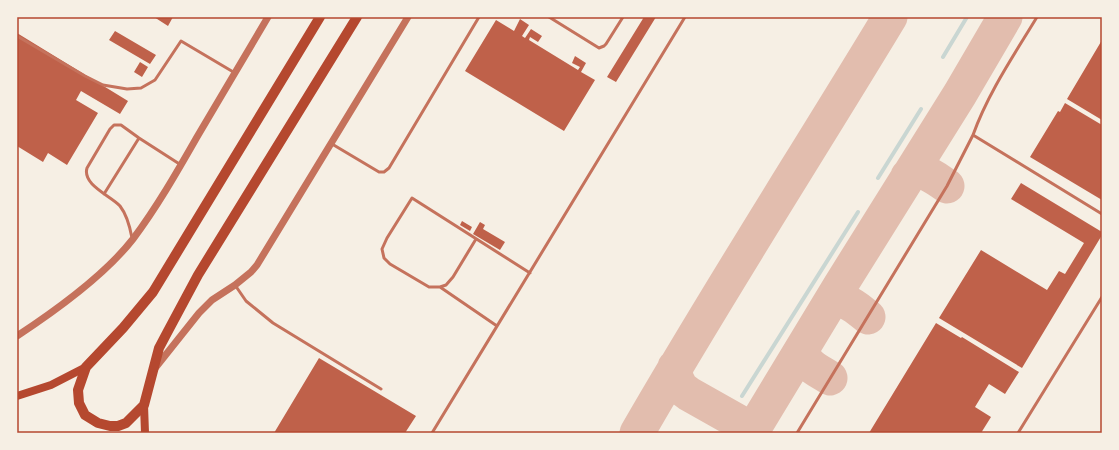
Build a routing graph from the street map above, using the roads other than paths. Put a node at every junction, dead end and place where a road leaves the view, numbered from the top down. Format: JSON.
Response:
{"nodes":[{"id":1,"x":268,"y":17,"type":"edge"},
{"id":2,"x":320,"y":17,"type":"edge"},
{"id":3,"x":357,"y":17,"type":"edge"},
{"id":4,"x":408,"y":17,"type":"edge"},
{"id":5,"x":479,"y":17,"type":"edge"},
{"id":6,"x":549,"y":17,"type":"edge"},
{"id":7,"x":623,"y":17,"type":"edge"},
{"id":8,"x":685,"y":17,"type":"edge"},
{"id":9,"x":1037,"y":17,"type":"edge"},
{"id":10,"x":17,"y":36,"type":"edge"},
{"id":11,"x":234,"y":73,"type":"junction"},
{"id":12,"x":973,"y":136,"type":"junction"},
{"id":13,"x":139,"y":138,"type":"junction"},
{"id":14,"x":332,"y":144,"type":"junction"},
{"id":15,"x":181,"y":165,"type":"junction"},
{"id":16,"x":104,"y":194,"type":"junction"},
{"id":17,"x":1102,"y":214,"type":"edge"},
{"id":18,"x":476,"y":239,"type":"junction"},
{"id":19,"x":132,"y":240,"type":"junction"},
{"id":20,"x":530,"y":273,"type":"junction"},
{"id":21,"x":235,"y":286,"type":"junction"},
{"id":22,"x":440,"y":287,"type":"junction"},
{"id":23,"x":1102,"y":297,"type":"edge"},
{"id":24,"x":498,"y":326,"type":"junction"},
{"id":25,"x":17,"y":336,"type":"edge"},
{"id":26,"x":86,"y":367,"type":"junction"},
{"id":27,"x":152,"y":372,"type":"junction"},
{"id":28,"x":381,"y":389,"type":"dead end"},
{"id":29,"x":17,"y":396,"type":"edge"},
{"id":30,"x":144,"y":404,"type":"junction"},
{"id":31,"x":145,"y":433,"type":"edge"},
{"id":32,"x":432,"y":433,"type":"edge"},
{"id":33,"x":797,"y":433,"type":"edge"},
{"id":34,"x":1018,"y":433,"type":"edge"}],
"edges":[{"from":1,"to":11,"type":"street"},
{"from":2,"to":26,"type":"main road"},
{"from":3,"to":27,"type":"main road"},
{"from":4,"to":14,"type":"street"},
{"from":5,"to":14,"type":"lane"},
{"from":6,"to":7,"type":"lane"},
{"from":8,"to":20,"type":"lane"},
{"from":9,"to":12,"type":"lane"},
{"from":10,"to":11,"type":"lane"},
{"from":11,"to":15,"type":"street"},
{"from":12,"to":17,"type":"lane"},
{"from":12,"to":33,"type":"lane"},
{"from":13,"to":15,"type":"lane"},
{"from":13,"to":16,"type":"lane"},
{"from":13,"to":16,"type":"lane"},
{"from":14,"to":21,"type":"street"},
{"from":15,"to":19,"type":"street"},
{"from":16,"to":19,"type":"lane"},
{"from":18,"to":20,"type":"lane"},
{"from":18,"to":22,"type":"lane"},
{"from":18,"to":22,"type":"lane"},
{"from":19,"to":25,"type":"street"},
{"from":20,"to":24,"type":"lane"},
{"from":21,"to":27,"type":"street"},
{"from":21,"to":28,"type":"lane"},
{"from":22,"to":24,"type":"lane"},
{"from":23,"to":34,"type":"lane"},
{"from":24,"to":32,"type":"lane"},
{"from":26,"to":29,"type":"main road"},
{"from":26,"to":30,"type":"main road"},
{"from":27,"to":30,"type":"main road"},
{"from":30,"to":31,"type":"main road"}]}
